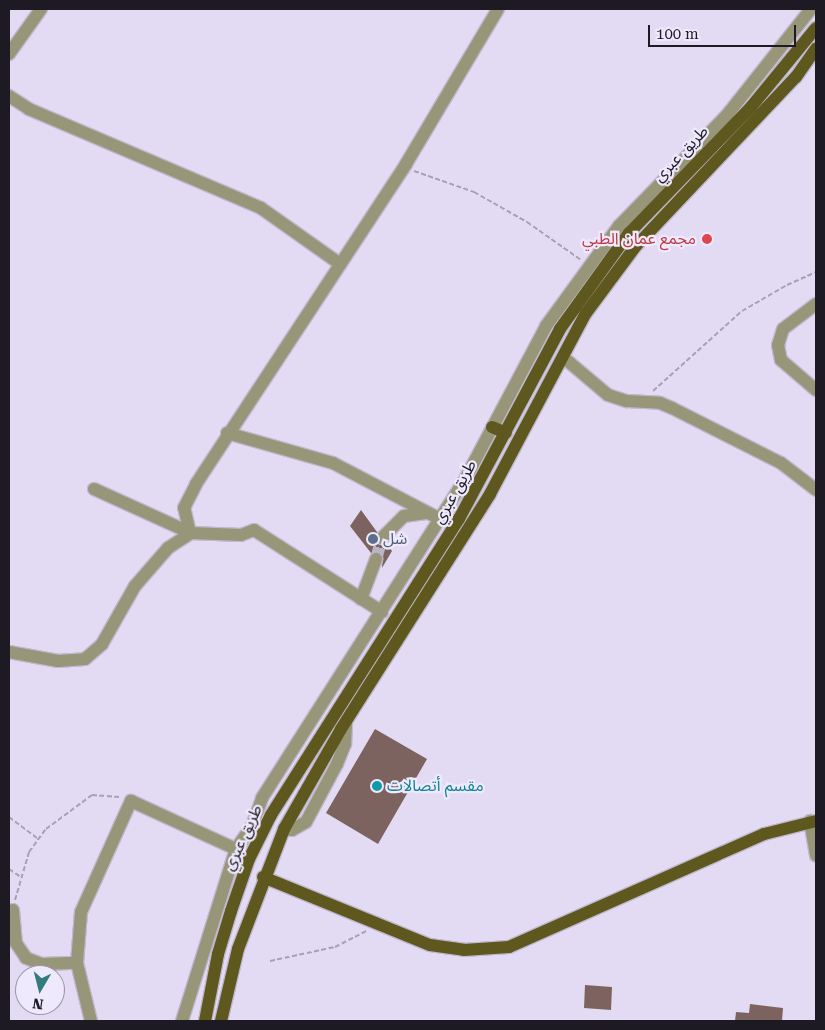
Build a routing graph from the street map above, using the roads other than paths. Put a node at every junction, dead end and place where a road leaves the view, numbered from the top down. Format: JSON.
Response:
{"nodes":[{"id":1,"x":40,"y":9,"type":"edge"},
{"id":2,"x":498,"y":9,"type":"edge"},
{"id":3,"x":811,"y":9,"type":"edge"},
{"id":4,"x":816,"y":28,"type":"edge"},
{"id":5,"x":816,"y":48,"type":"edge"},
{"id":6,"x":9,"y":54,"type":"edge"},
{"id":7,"x":9,"y":96,"type":"edge"},
{"id":8,"x":340,"y":264,"type":"junction"},
{"id":9,"x":816,"y":304,"type":"edge"},
{"id":10,"x":563,"y":357,"type":"junction"},
{"id":11,"x":816,"y":390,"type":"edge"},
{"id":12,"x":492,"y":427,"type":"junction"},
{"id":13,"x":227,"y":433,"type":"junction"},
{"id":14,"x":506,"y":433,"type":"junction"},
{"id":15,"x":94,"y":489,"type":"dead end"},
{"id":16,"x":816,"y":490,"type":"edge"},
{"id":17,"x":426,"y":513,"type":"junction"},
{"id":18,"x":440,"y":519,"type":"junction"},
{"id":19,"x":190,"y":533,"type":"junction"},
{"id":20,"x":382,"y":538,"type":"tunnel mouth"},
{"id":21,"x":376,"y":559,"type":"tunnel mouth"},
{"id":22,"x":361,"y":599,"type":"junction"},
{"id":23,"x":382,"y":612,"type":"junction"},
{"id":24,"x":9,"y":652,"type":"edge"},
{"id":25,"x":292,"y":778,"type":"junction"},
{"id":26,"x":813,"y":821,"type":"edge"},
{"id":27,"x":284,"y":829,"type":"junction"},
{"id":28,"x":236,"y":849,"type":"junction"},
{"id":29,"x":816,"y":855,"type":"edge"},
{"id":30,"x":264,"y":877,"type":"junction"},
{"id":31,"x":13,"y":910,"type":"road end"},
{"id":32,"x":226,"y":927,"type":"junction"},
{"id":33,"x":77,"y":963,"type":"junction"},
{"id":34,"x":227,"y":994,"type":"junction"},
{"id":35,"x":91,"y":1021,"type":"edge"},
{"id":36,"x":182,"y":1021,"type":"edge"},
{"id":37,"x":205,"y":1021,"type":"edge"},
{"id":38,"x":221,"y":1021,"type":"edge"}],
"edges":[{"from":1,"to":6,"type":"street"},
{"from":2,"to":8,"type":"street"},
{"from":3,"to":12,"type":"street"},
{"from":4,"to":14,"type":"main road","name":"طريق عبري"},
{"from":5,"to":10,"type":"main road","name":"طريق عبري"},
{"from":7,"to":8,"type":"street"},
{"from":8,"to":13,"type":"street"},
{"from":9,"to":11,"type":"street"},
{"from":10,"to":16,"type":"street"},
{"from":10,"to":27,"type":"main road","name":"طريق عبري"},
{"from":12,"to":14,"type":"main road"},
{"from":12,"to":18,"type":"street"},
{"from":13,"to":17,"type":"street"},
{"from":13,"to":19,"type":"street"},
{"from":14,"to":25,"type":"main road","name":"طريق عبري"},
{"from":15,"to":19,"type":"street"},
{"from":17,"to":18,"type":"street"},
{"from":17,"to":20,"type":"street"},
{"from":18,"to":23,"type":"street"},
{"from":19,"to":22,"type":"street"},
{"from":19,"to":24,"type":"street"},
{"from":21,"to":22,"type":"street"},
{"from":22,"to":23,"type":"street"},
{"from":23,"to":28,"type":"street"},
{"from":25,"to":27,"type":"main road"},
{"from":25,"to":32,"type":"main road","name":"طريق عبري"},
{"from":26,"to":29,"type":"street"},
{"from":26,"to":30,"type":"main road"},
{"from":27,"to":30,"type":"main road","name":"طريق عبري"},
{"from":28,"to":33,"type":"street"},
{"from":28,"to":36,"type":"street"},
{"from":30,"to":34,"type":"main road","name":"طريق عبري"},
{"from":31,"to":33,"type":"street"},
{"from":32,"to":34,"type":"main road"},
{"from":32,"to":37,"type":"main road","name":"طريق عبري"},
{"from":33,"to":35,"type":"street"},
{"from":34,"to":38,"type":"main road","name":"طريق عبري"}]}
